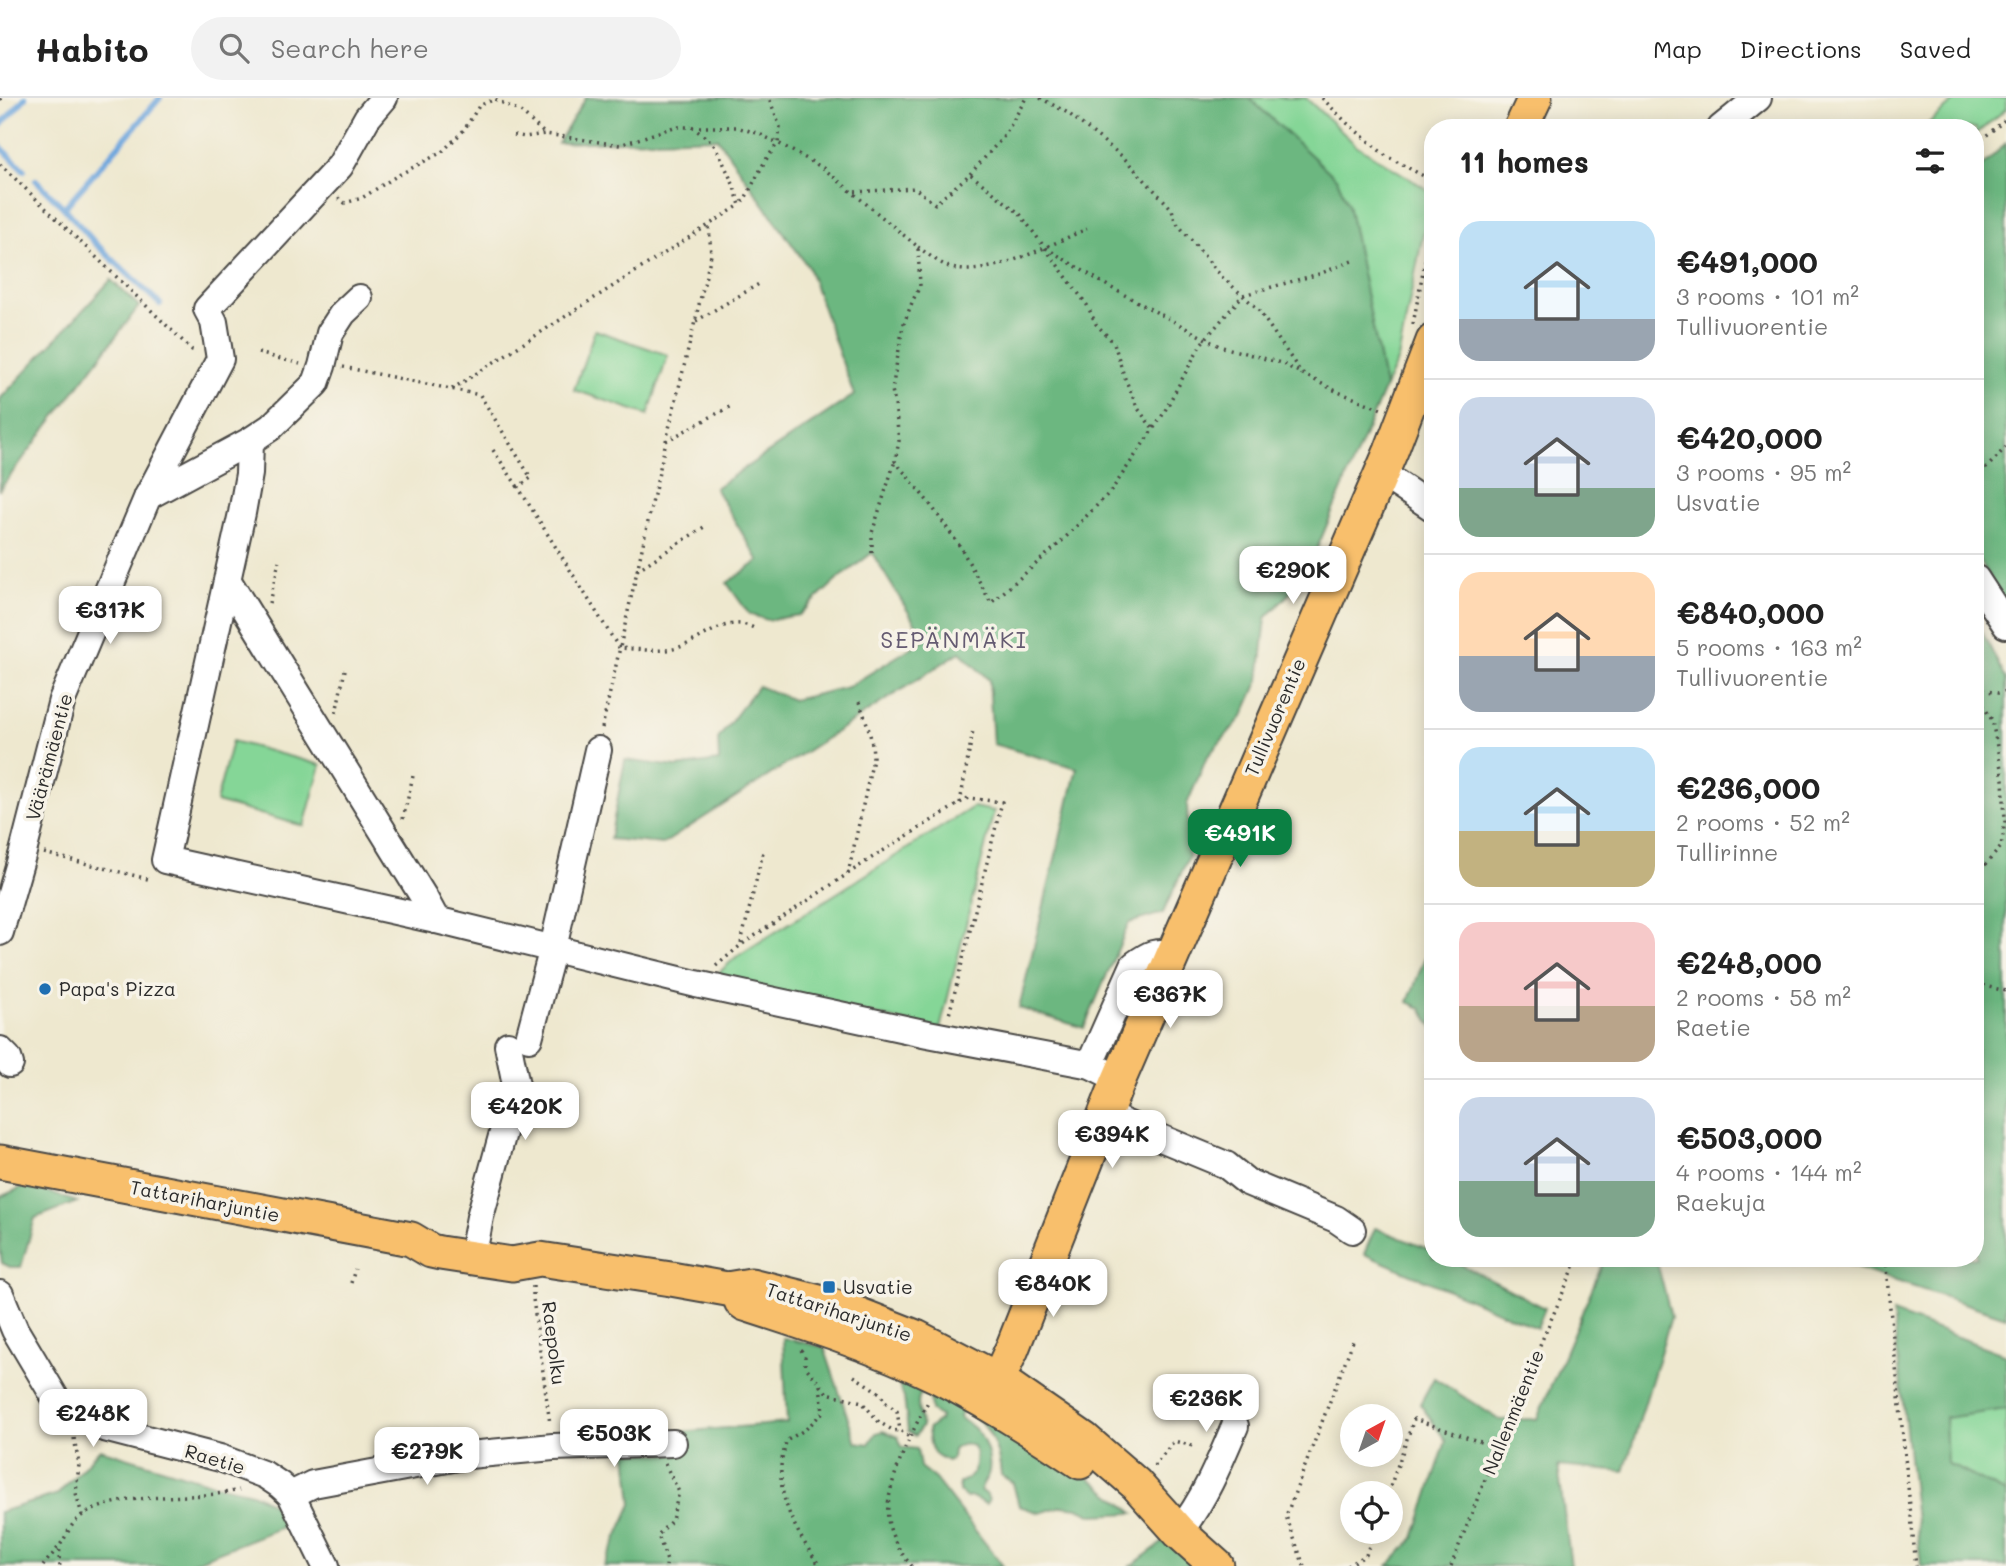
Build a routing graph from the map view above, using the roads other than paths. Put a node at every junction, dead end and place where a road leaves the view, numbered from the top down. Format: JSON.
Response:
{"nodes":[{"id":1,"x":384,"y":98,"type":"edge"},
{"id":2,"x":1535,"y":98,"type":"edge"},
{"id":3,"x":1758,"y":98,"type":"edge"},
{"id":4,"x":1525,"y":119,"type":"edge"},
{"id":5,"x":1732,"y":119,"type":"edge"},
{"id":6,"x":359,"y":298,"type":"dead end"},
{"id":7,"x":1423,"y":335,"type":"edge"},
{"id":8,"x":250,"y":441,"type":"junction"},
{"id":9,"x":1381,"y":473,"type":"junction"},
{"id":10,"x":148,"y":496,"type":"junction"},
{"id":11,"x":1424,"y":502,"type":"edge"},
{"id":12,"x":228,"y":581,"type":"junction"},
{"id":13,"x":1984,"y":591,"type":"edge"},
{"id":14,"x":2006,"y":625,"type":"edge"},
{"id":15,"x":596,"y":758,"type":"road end"},
{"id":16,"x":9,"y":869,"type":"edge"},
{"id":17,"x":436,"y":919,"type":"junction"},
{"id":18,"x":0,"y":932,"type":"edge"},
{"id":19,"x":552,"y":948,"type":"junction"},
{"id":20,"x":1104,"y":1074,"type":"junction"},
{"id":21,"x":1105,"y":1115,"type":"junction"},
{"id":22,"x":0,"y":1162,"type":"edge"},
{"id":23,"x":1352,"y":1230,"type":"dead end"},
{"id":24,"x":474,"y":1249,"type":"junction"},
{"id":25,"x":0,"y":1294,"type":"edge"},
{"id":26,"x":993,"y":1391,"type":"junction"},
{"id":27,"x":1235,"y":1426,"type":"dead end"},
{"id":28,"x":665,"y":1443,"type":"road end"},
{"id":29,"x":291,"y":1495,"type":"junction"},
{"id":30,"x":1179,"y":1532,"type":"junction"},
{"id":31,"x":326,"y":1566,"type":"edge"},
{"id":32,"x":1217,"y":1566,"type":"edge"}],
"edges":[{"from":1,"to":10,"type":"street","name":"Väärämäentie"},
{"from":2,"to":4,"type":"main road"},
{"from":3,"to":5,"type":"street"},
{"from":6,"to":8,"type":"street"},
{"from":7,"to":9,"type":"main road","name":"Tullivuorentie"},
{"from":8,"to":10,"type":"street"},
{"from":8,"to":12,"type":"street"},
{"from":9,"to":11,"type":"street"},
{"from":9,"to":20,"type":"main road","name":"Tullivuorentie"},
{"from":10,"to":16,"type":"street","name":"Väärämäentie"},
{"from":12,"to":17,"type":"street"},
{"from":12,"to":17,"type":"street"},
{"from":13,"to":14,"type":"street"},
{"from":15,"to":19,"type":"street"},
{"from":16,"to":18,"type":"street","name":"Väärämäentie"},
{"from":17,"to":19,"type":"street"},
{"from":19,"to":20,"type":"street"},
{"from":19,"to":24,"type":"street"},
{"from":20,"to":21,"type":"main road","name":"Tullivuorentie"},
{"from":21,"to":23,"type":"street"},
{"from":21,"to":26,"type":"main road","name":"Tullivuorentie"},
{"from":22,"to":24,"type":"main road","name":"Tattariharjuntie"},
{"from":24,"to":26,"type":"main road","name":"Tattariharjuntie"},
{"from":25,"to":29,"type":"street","name":"Raetie"},
{"from":26,"to":30,"type":"main road","name":"Tattariharjuntie"},
{"from":27,"to":30,"type":"street"},
{"from":28,"to":29,"type":"street"},
{"from":29,"to":31,"type":"street","name":"Raetie"},
{"from":30,"to":32,"type":"main road","name":"Tattariharjuntie"}]}
